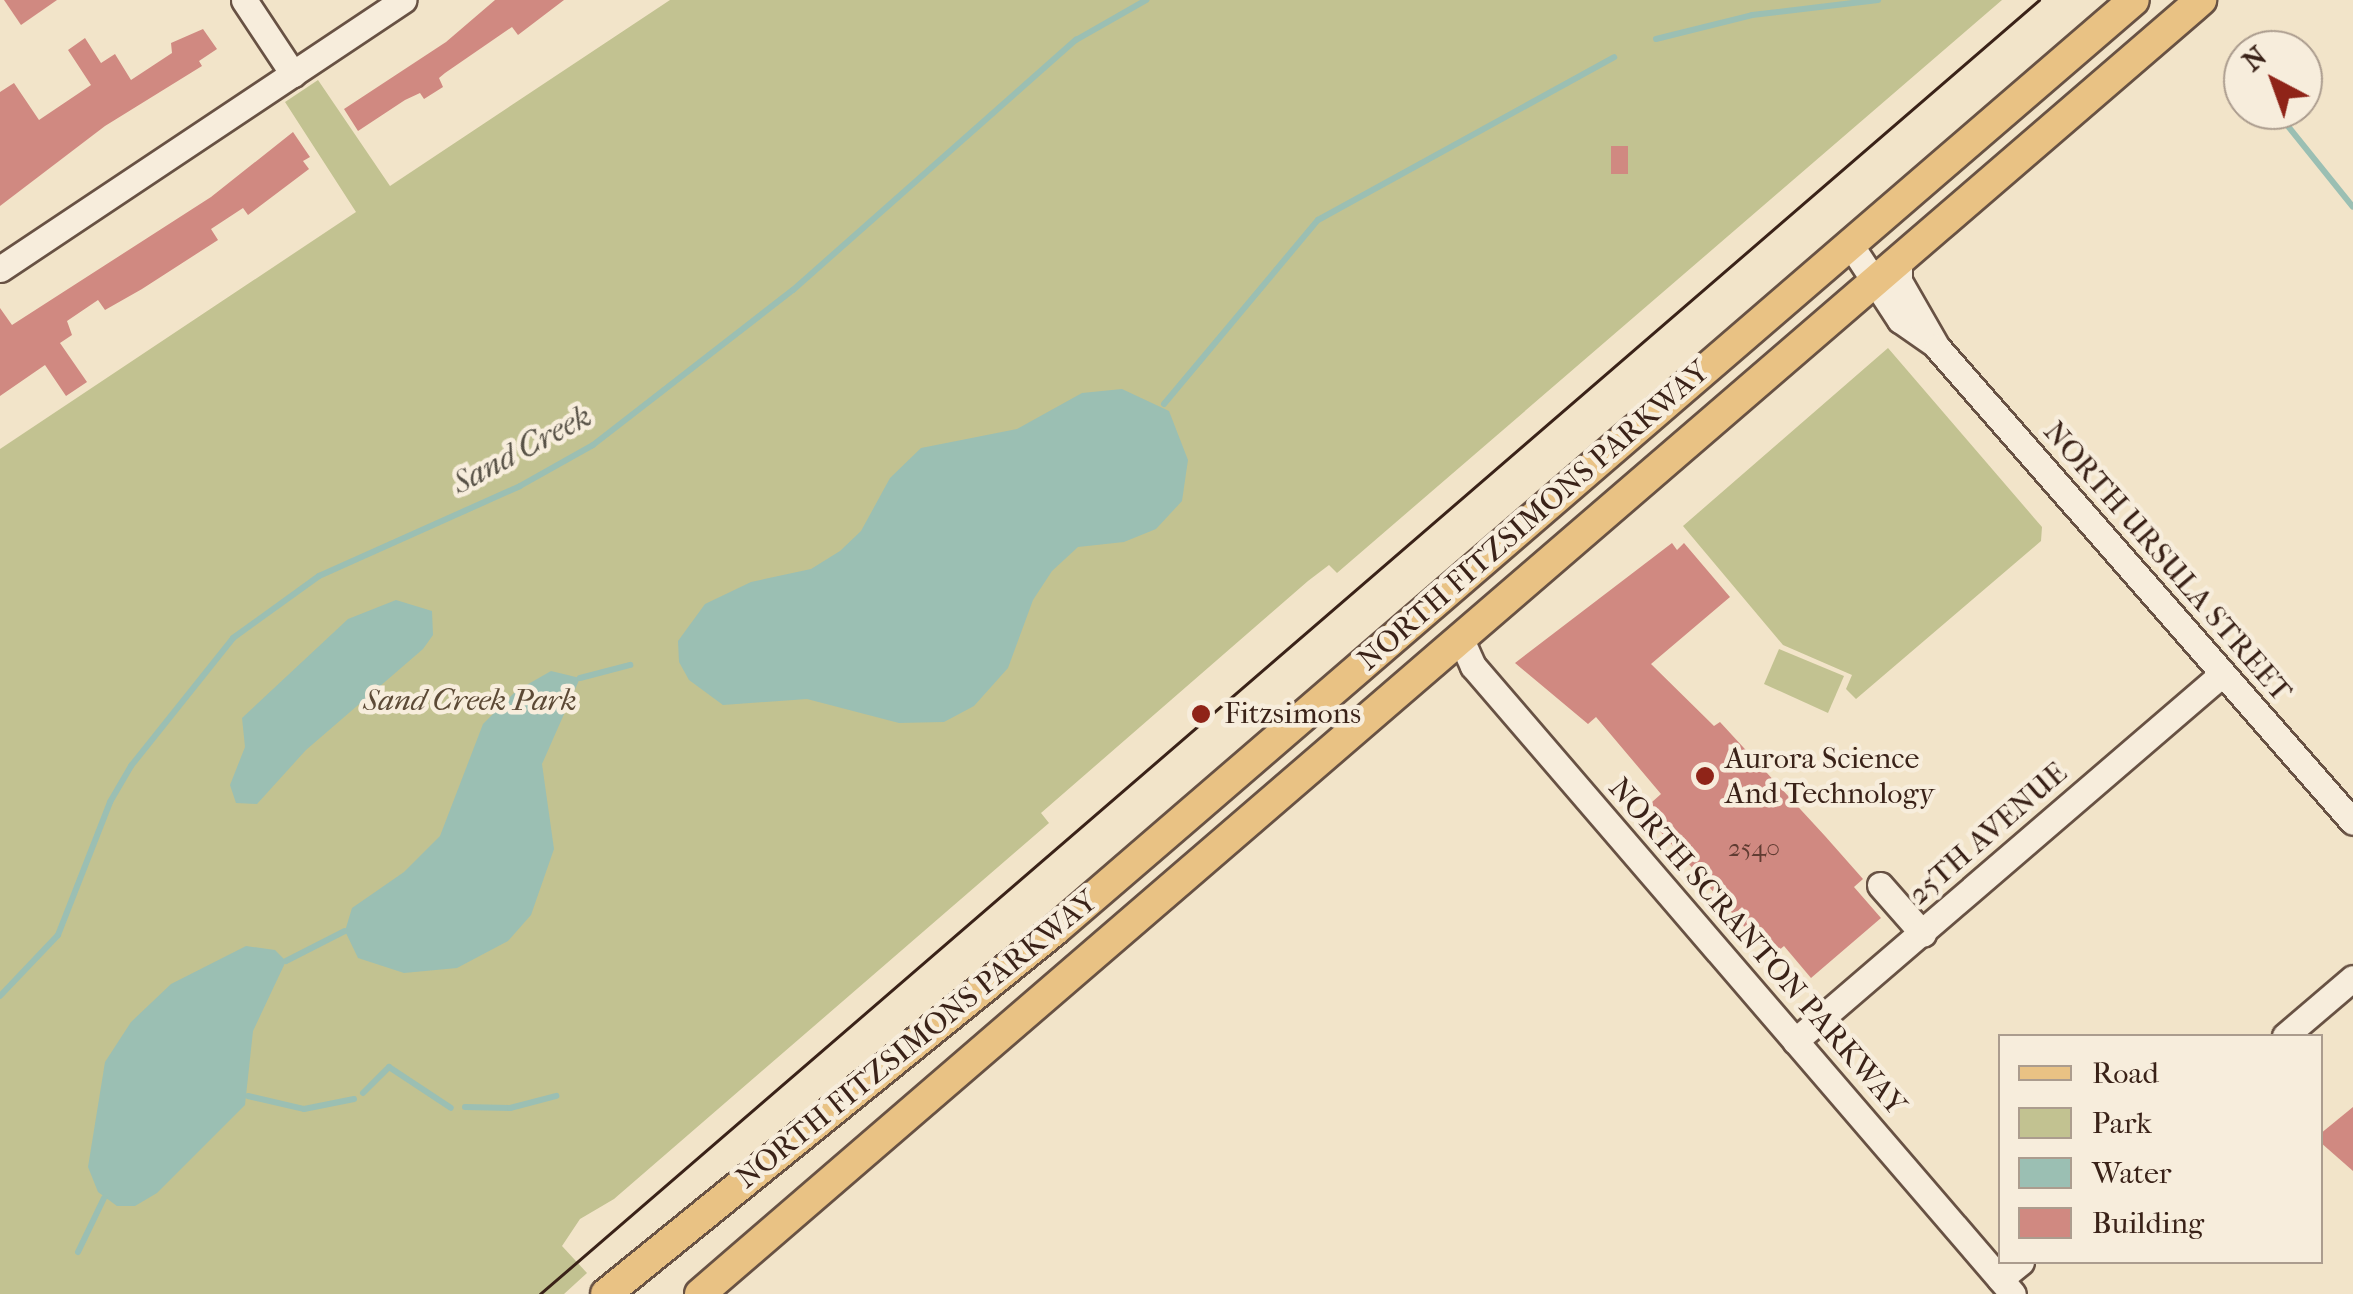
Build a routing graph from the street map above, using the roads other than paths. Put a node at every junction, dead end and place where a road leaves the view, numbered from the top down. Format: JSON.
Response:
{"nodes":[{"id":1,"x":244,"y":0,"type":"edge"},
{"id":2,"x":403,"y":0,"type":"edge"},
{"id":3,"x":2134,"y":0,"type":"edge"},
{"id":4,"x":2201,"y":0,"type":"edge"},
{"id":5,"x":293,"y":74,"type":"junction"},
{"id":6,"x":1850,"y":244,"type":"junction"},
{"id":7,"x":1899,"y":260,"type":"junction"},
{"id":8,"x":0,"y":269,"type":"edge"},
{"id":9,"x":1872,"y":284,"type":"junction"},
{"id":10,"x":1935,"y":344,"type":"junction"},
{"id":11,"x":1460,"y":637,"type":"junction"},
{"id":12,"x":2221,"y":675,"type":"junction"},
{"id":13,"x":2353,"y":822,"type":"edge"},
{"id":14,"x":1880,"y":885,"type":"dead end"},
{"id":15,"x":1923,"y":934,"type":"junction"},
{"id":16,"x":2353,"y":978,"type":"edge"},
{"id":17,"x":2286,"y":1034,"type":"edge"},
{"id":18,"x":1795,"y":1041,"type":"junction"},
{"id":19,"x":2021,"y":1264,"type":"edge"},
{"id":20,"x":2006,"y":1287,"type":"edge"},
{"id":21,"x":606,"y":1294,"type":"edge"},
{"id":22,"x":700,"y":1294,"type":"edge"}],
"edges":[{"from":1,"to":5,"type":"street"},
{"from":2,"to":5,"type":"street"},
{"from":3,"to":6,"type":"main road","name":"NORTH FITZSIMONS PARKWAY"},
{"from":4,"to":7,"type":"main road","name":"NORTH FITZSIMONS PARKWAY"},
{"from":5,"to":8,"type":"street"},
{"from":6,"to":9,"type":"street","name":"NORTH URSULA STREET"},
{"from":6,"to":21,"type":"main road","name":"NORTH FITZSIMONS PARKWAY"},
{"from":7,"to":9,"type":"main road","name":"NORTH FITZSIMONS PARKWAY"},
{"from":7,"to":10,"type":"street","name":"NORTH URSULA STREET"},
{"from":9,"to":10,"type":"street","name":"NORTH URSULA STREET"},
{"from":9,"to":11,"type":"main road","name":"NORTH FITZSIMONS PARKWAY"},
{"from":10,"to":12,"type":"street","name":"NORTH URSULA STREET"},
{"from":11,"to":18,"type":"street","name":"NORTH SCRANTON PARKWAY"},
{"from":11,"to":22,"type":"main road","name":"NORTH FITZSIMONS PARKWAY"},
{"from":12,"to":13,"type":"street","name":"NORTH URSULA STREET"},
{"from":12,"to":15,"type":"street","name":"25TH AVENUE"},
{"from":14,"to":15,"type":"street"},
{"from":15,"to":18,"type":"street","name":"25TH AVENUE"},
{"from":16,"to":17,"type":"street"},
{"from":18,"to":20,"type":"street","name":"NORTH SCRANTON PARKWAY"},
{"from":19,"to":20,"type":"street"}]}
